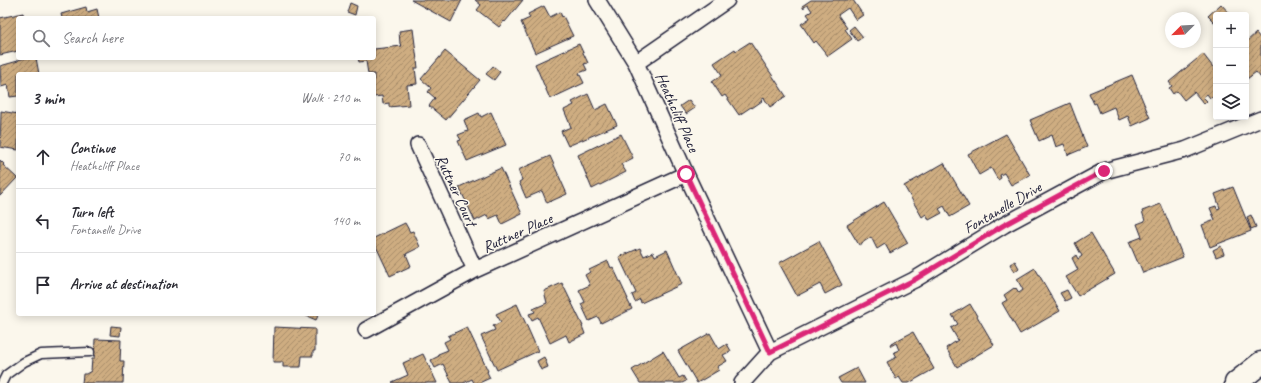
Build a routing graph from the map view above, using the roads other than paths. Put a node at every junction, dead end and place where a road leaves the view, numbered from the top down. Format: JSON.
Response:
{"nodes":[{"id":1,"x":597,"y":0,"type":"edge"},
{"id":2,"x":727,"y":0,"type":"edge"},
{"id":3,"x":636,"y":63,"type":"junction"},
{"id":4,"x":1261,"y":119,"type":"edge"},
{"id":5,"x":418,"y":145,"type":"dead end"},
{"id":6,"x":686,"y":174,"type":"junction"},
{"id":7,"x":475,"y":270,"type":"junction"},
{"id":8,"x":366,"y":330,"type":"dead end"},
{"id":9,"x":90,"y":352,"type":"dead end"},
{"id":10,"x":770,"y":352,"type":"junction"},
{"id":11,"x":1261,"y":363,"type":"edge"},
{"id":12,"x":2,"y":383,"type":"edge"},
{"id":13,"x":742,"y":383,"type":"edge"},
{"id":14,"x":1236,"y":383,"type":"edge"}],
"edges":[{"from":1,"to":3,"type":"street","name":"Heathcliff Place"},
{"from":2,"to":3,"type":"street"},
{"from":3,"to":6,"type":"street","name":"Heathcliff Place"},
{"from":4,"to":10,"type":"street","name":"Fontanelle Drive"},
{"from":5,"to":7,"type":"street","name":"Ruttner Court"},
{"from":6,"to":7,"type":"street","name":"Ruttner Place"},
{"from":6,"to":10,"type":"street","name":"Heathcliff Place"},
{"from":7,"to":8,"type":"street","name":"Ruttner Place"},
{"from":9,"to":12,"type":"lane"},
{"from":10,"to":13,"type":"street"},
{"from":11,"to":14,"type":"highway"}]}
